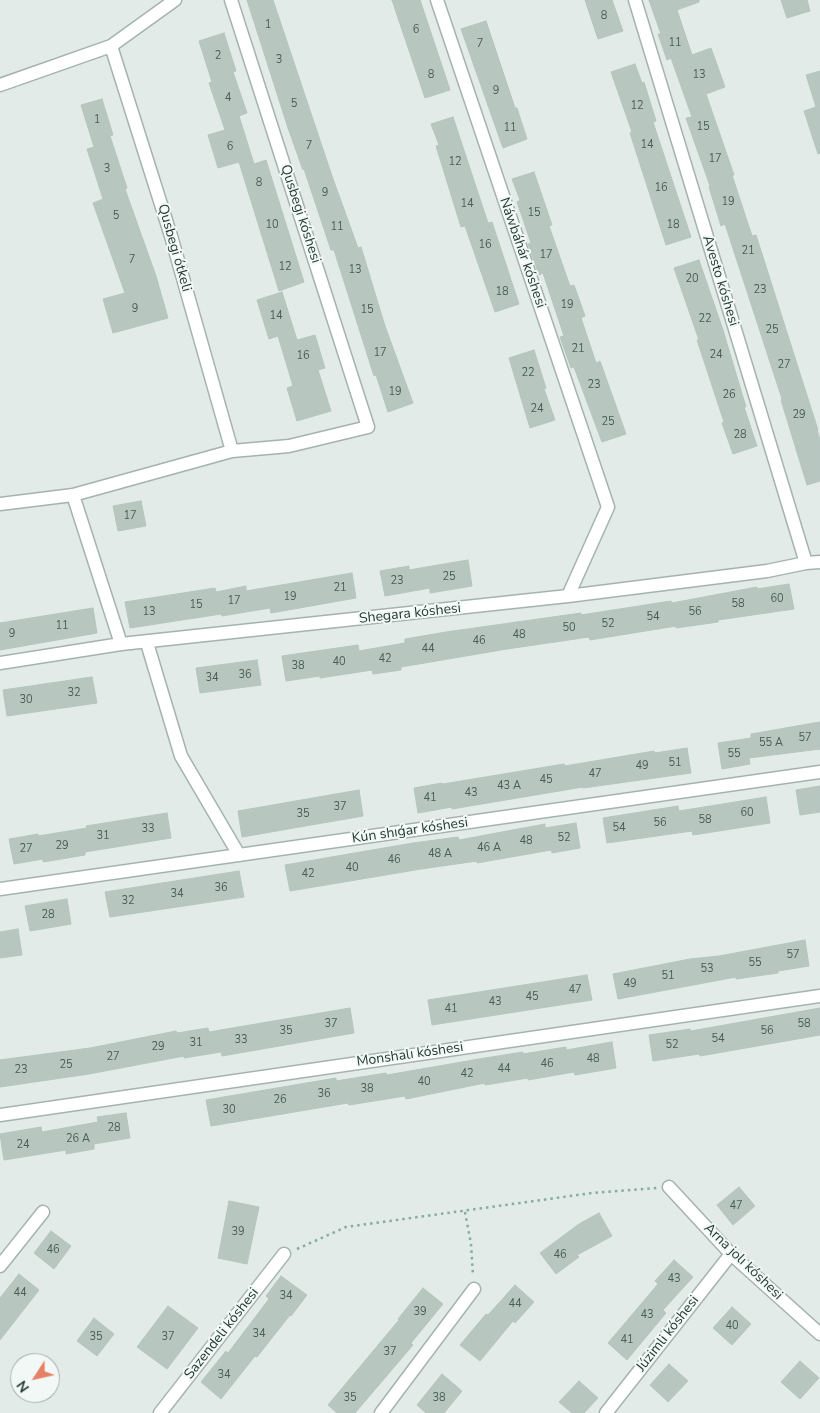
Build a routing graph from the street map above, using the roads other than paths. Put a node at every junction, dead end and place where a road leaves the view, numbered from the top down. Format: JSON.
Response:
{"nodes":[{"id":1,"x":175,"y":0,"type":"edge"},
{"id":2,"x":231,"y":0,"type":"edge"},
{"id":3,"x":437,"y":0,"type":"edge"},
{"id":4,"x":635,"y":0,"type":"edge"},
{"id":5,"x":111,"y":46,"type":"junction"},
{"id":6,"x":0,"y":85,"type":"edge"},
{"id":7,"x":232,"y":451,"type":"junction"},
{"id":8,"x":74,"y":494,"type":"junction"},
{"id":9,"x":0,"y":504,"type":"edge"},
{"id":10,"x":820,"y":562,"type":"edge"},
{"id":11,"x":806,"y":563,"type":"junction"},
{"id":12,"x":568,"y":596,"type":"junction"},
{"id":13,"x":147,"y":643,"type":"junction"},
{"id":14,"x":121,"y":644,"type":"junction"},
{"id":15,"x":0,"y":663,"type":"edge"},
{"id":16,"x":820,"y":772,"type":"edge"},
{"id":17,"x":239,"y":855,"type":"junction"},
{"id":18,"x":0,"y":889,"type":"edge"},
{"id":19,"x":820,"y":996,"type":"edge"},
{"id":20,"x":0,"y":1115,"type":"edge"},
{"id":21,"x":669,"y":1187,"type":"road end"},
{"id":22,"x":42,"y":1212,"type":"dead end"},
{"id":23,"x":284,"y":1254,"type":"road end"},
{"id":24,"x":731,"y":1254,"type":"junction"},
{"id":25,"x":0,"y":1266,"type":"edge"},
{"id":26,"x":474,"y":1289,"type":"road end"},
{"id":27,"x":820,"y":1334,"type":"edge"},
{"id":28,"x":160,"y":1413,"type":"edge"},
{"id":29,"x":381,"y":1413,"type":"edge"},
{"id":30,"x":606,"y":1413,"type":"edge"}],
"edges":[{"from":1,"to":5,"type":"street"},
{"from":2,"to":7,"type":"street","name":"Qusbegi kóshesi"},
{"from":3,"to":12,"type":"street","name":"Náwbáhár kóshesi"},
{"from":4,"to":11,"type":"street","name":"Avesto kóshesi"},
{"from":5,"to":6,"type":"street"},
{"from":5,"to":7,"type":"street","name":"Qusbegi ótkeli"},
{"from":7,"to":8,"type":"street"},
{"from":8,"to":9,"type":"street"},
{"from":8,"to":14,"type":"street"},
{"from":10,"to":11,"type":"street","name":"Shegara kóshesi"},
{"from":11,"to":12,"type":"street","name":"Shegara kóshesi"},
{"from":12,"to":13,"type":"street","name":"Shegara kóshesi"},
{"from":13,"to":14,"type":"street","name":"Shegara kóshesi"},
{"from":13,"to":17,"type":"street"},
{"from":14,"to":15,"type":"street","name":"Shegara kóshesi"},
{"from":16,"to":17,"type":"street","name":"Kún shıǵar kóshesi"},
{"from":17,"to":18,"type":"street","name":"Kún shıǵar kóshesi"},
{"from":19,"to":20,"type":"street","name":"Monshalı kóshesi"},
{"from":21,"to":24,"type":"street","name":"Arna jolı kóshesi"},
{"from":22,"to":25,"type":"street"},
{"from":23,"to":28,"type":"street","name":"Sazendeli kóshesi"},
{"from":24,"to":27,"type":"street","name":"Arna jolı kóshesi"},
{"from":24,"to":30,"type":"street","name":"Júzimli kóshesi"},
{"from":26,"to":29,"type":"street"}]}
